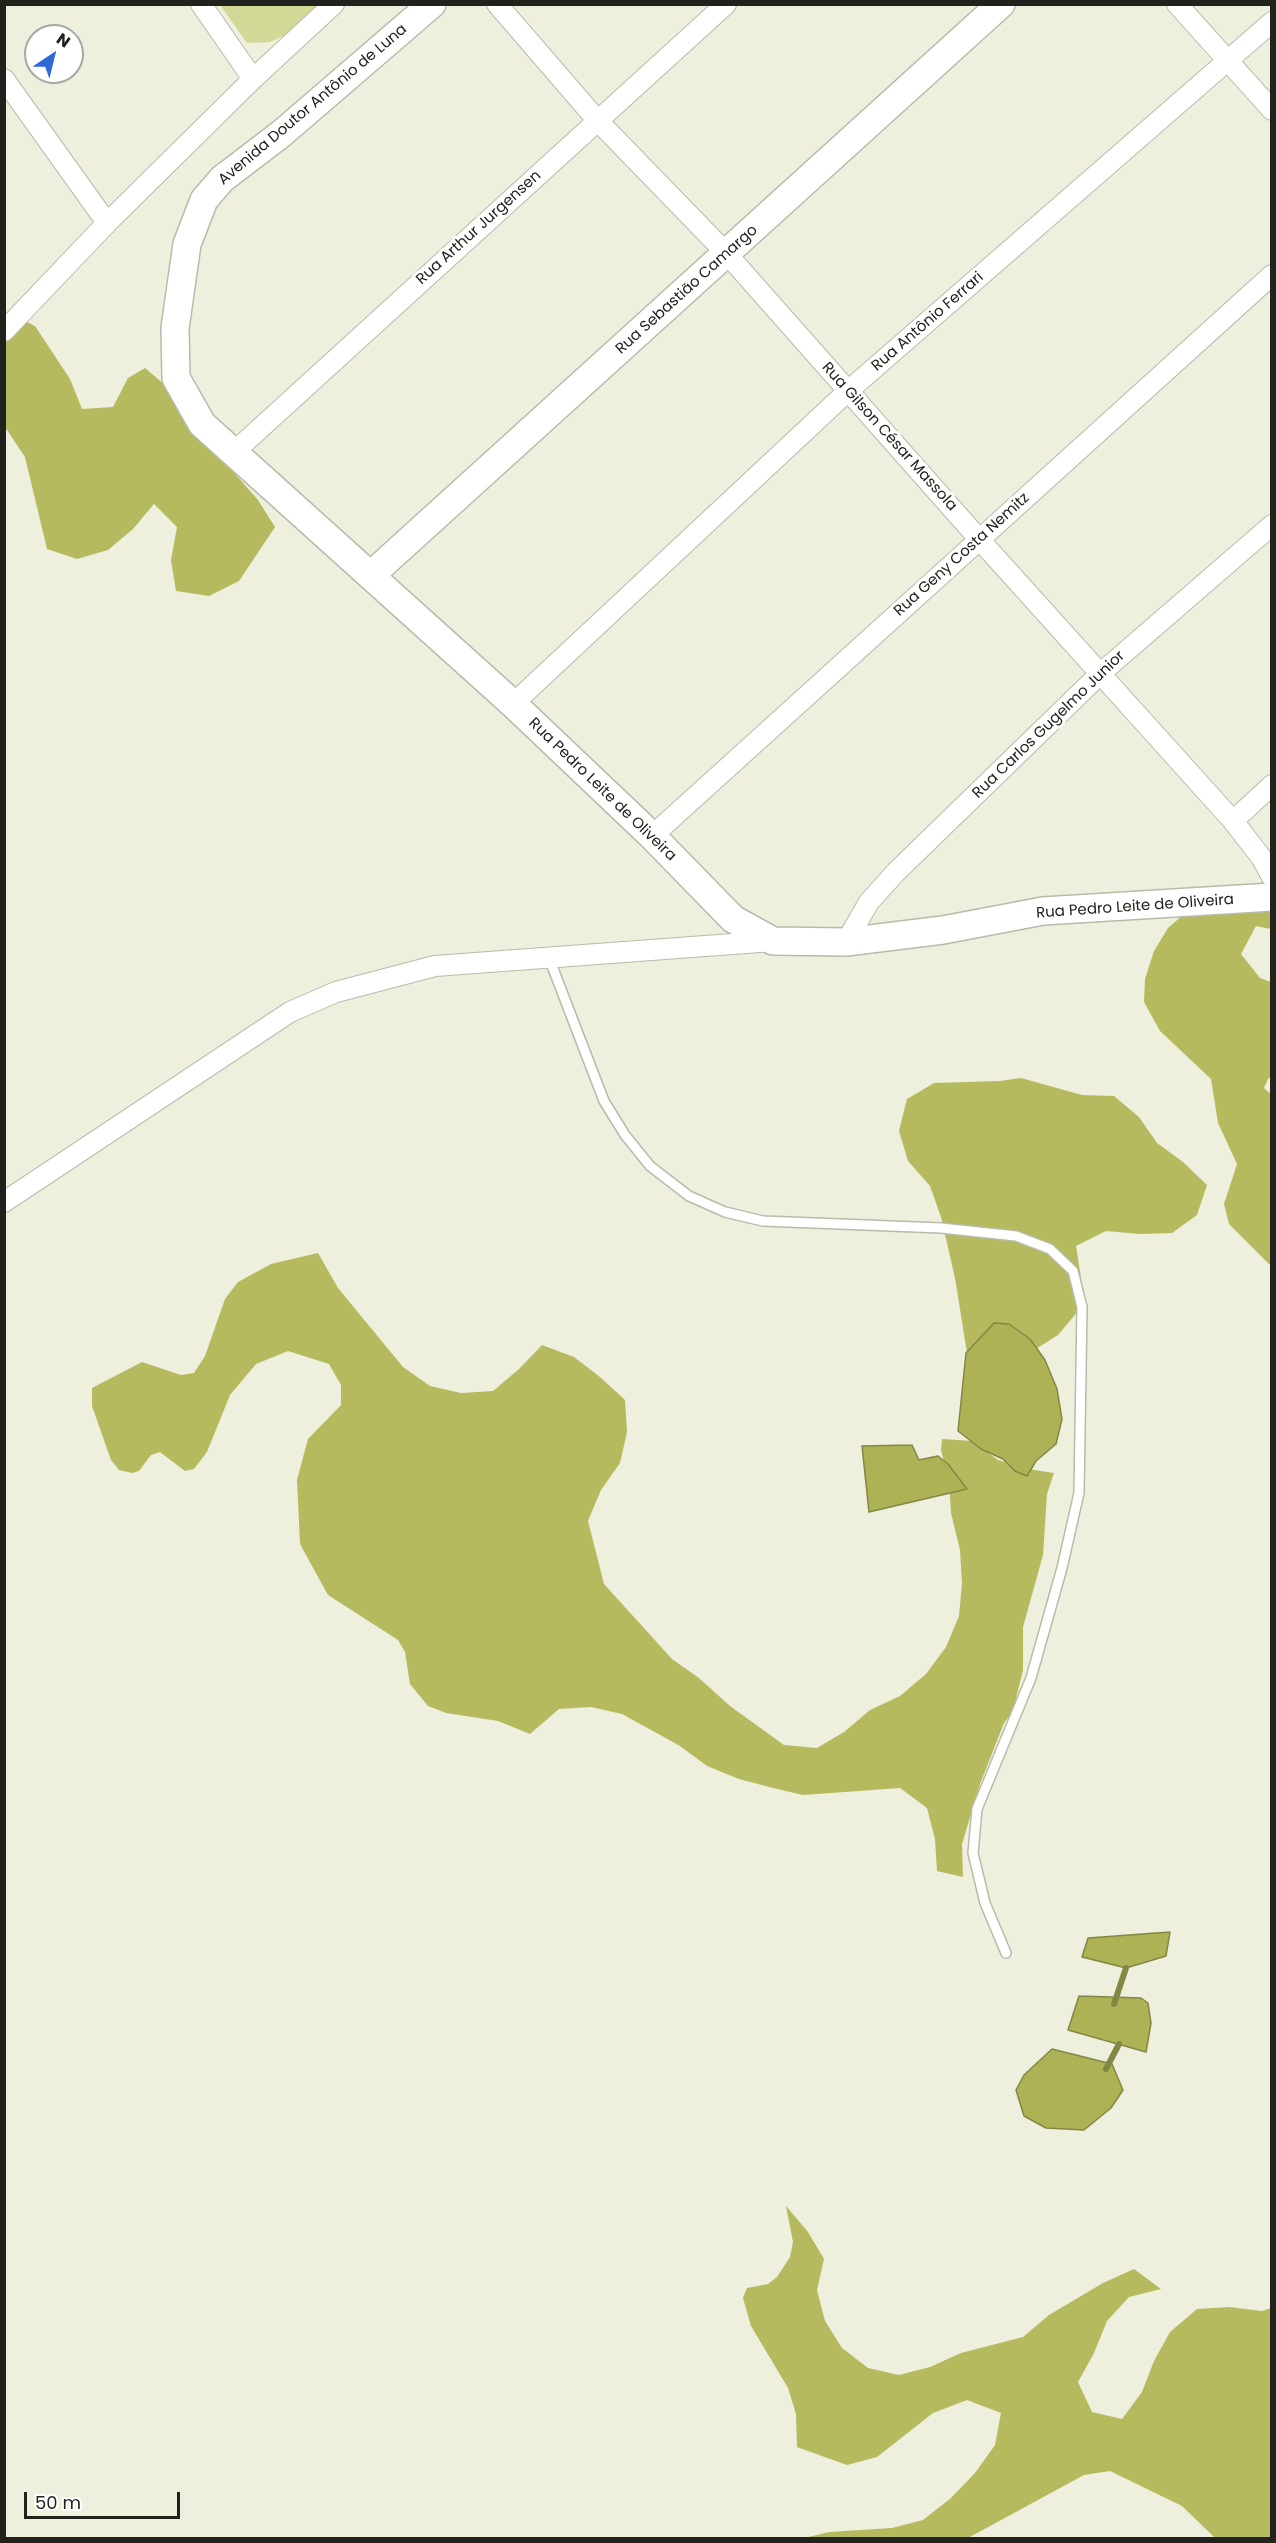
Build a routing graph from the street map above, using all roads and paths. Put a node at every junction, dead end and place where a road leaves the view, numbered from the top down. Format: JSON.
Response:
{"nodes":[{"id":1,"x":201,"y":4,"type":"edge"},
{"id":2,"x":334,"y":4,"type":"edge"},
{"id":3,"x":432,"y":4,"type":"edge"},
{"id":4,"x":497,"y":4,"type":"edge"},
{"id":5,"x":726,"y":4,"type":"edge"},
{"id":6,"x":1001,"y":4,"type":"edge"},
{"id":7,"x":1177,"y":4,"type":"edge"},
{"id":8,"x":1272,"y":22,"type":"edge"},
{"id":9,"x":1228,"y":62,"type":"junction"},
{"id":10,"x":4,"y":79,"type":"edge"},
{"id":11,"x":253,"y":79,"type":"junction"},
{"id":12,"x":1272,"y":110,"type":"edge"},
{"id":13,"x":597,"y":120,"type":"junction"},
{"id":14,"x":107,"y":223,"type":"junction"},
{"id":15,"x":188,"y":244,"type":"joint"},
{"id":16,"x":727,"y":254,"type":"junction"},
{"id":17,"x":1272,"y":275,"type":"edge"},
{"id":18,"x":4,"y":331,"type":"edge"},
{"id":19,"x":848,"y":391,"type":"junction"},
{"id":20,"x":233,"y":453,"type":"junction"},
{"id":21,"x":1272,"y":525,"type":"edge"},
{"id":22,"x":979,"y":540,"type":"junction"},
{"id":23,"x":371,"y":575,"type":"junction"},
{"id":24,"x":1101,"y":673,"type":"junction"},
{"id":25,"x":513,"y":704,"type":"junction"},
{"id":26,"x":1272,"y":785,"type":"edge"},
{"id":27,"x":1233,"y":821,"type":"junction"},
{"id":28,"x":652,"y":836,"type":"junction"},
{"id":29,"x":1272,"y":877,"type":"edge"},
{"id":30,"x":1272,"y":897,"type":"edge"},
{"id":31,"x":773,"y":941,"type":"junction"},
{"id":32,"x":846,"y":942,"type":"junction"},
{"id":33,"x":549,"y":958,"type":"junction"},
{"id":34,"x":4,"y":1202,"type":"edge"},
{"id":35,"x":1006,"y":1953,"type":"dead end"}],
"edges":[{"from":1,"to":11,"type":"street"},
{"from":2,"to":11,"type":"street"},
{"from":3,"to":15,"type":"street","name":"Avenida Doutor Antônio de Luna"},
{"from":4,"to":13,"type":"street","name":"Rua Gilson César Massola"},
{"from":5,"to":13,"type":"street","name":"Rua Arthur Jurgensen"},
{"from":6,"to":16,"type":"street","name":"Rua Sebastião Camargo"},
{"from":7,"to":9,"type":"street"},
{"from":8,"to":9,"type":"street","name":"Rua Antônio Ferrari"},
{"from":9,"to":12,"type":"street"},
{"from":9,"to":19,"type":"street","name":"Rua Antônio Ferrari"},
{"from":10,"to":14,"type":"street"},
{"from":11,"to":14,"type":"street"},
{"from":13,"to":16,"type":"street","name":"Rua Gilson César Massola"},
{"from":13,"to":20,"type":"street","name":"Rua Arthur Jurgensen"},
{"from":14,"to":18,"type":"street"},
{"from":15,"to":20,"type":"street","name":"Rua Pedro Leite de Oliveira"},
{"from":16,"to":19,"type":"street","name":"Rua Gilson César Massola"},
{"from":16,"to":23,"type":"street","name":"Rua Sebastião Camargo"},
{"from":17,"to":22,"type":"street","name":"Rua Geny Costa Nemitz"},
{"from":19,"to":22,"type":"street","name":"Rua Gilson César Massola"},
{"from":19,"to":25,"type":"street","name":"Rua Antônio Ferrari"},
{"from":20,"to":23,"type":"street","name":"Rua Pedro Leite de Oliveira"},
{"from":21,"to":24,"type":"street","name":"Rua Carlos Gugelmo Junior"},
{"from":22,"to":24,"type":"street","name":"Rua Gilson César Massola"},
{"from":22,"to":28,"type":"street","name":"Rua Geny Costa Nemitz"},
{"from":23,"to":25,"type":"street","name":"Rua Pedro Leite de Oliveira"},
{"from":24,"to":27,"type":"street","name":"Rua Gilson César Massola"},
{"from":24,"to":32,"type":"street","name":"Rua Carlos Gugelmo Junior"},
{"from":25,"to":28,"type":"street","name":"Rua Pedro Leite de Oliveira"},
{"from":26,"to":27,"type":"street"},
{"from":27,"to":29,"type":"street","name":"Rua Gilson César Massola"},
{"from":28,"to":31,"type":"street","name":"Rua Pedro Leite de Oliveira"},
{"from":30,"to":32,"type":"street","name":"Rua Pedro Leite de Oliveira"},
{"from":31,"to":32,"type":"street","name":"Rua Pedro Leite de Oliveira"},
{"from":31,"to":33,"type":"street"},
{"from":33,"to":34,"type":"street"},
{"from":33,"to":35,"type":"lane"}]}
